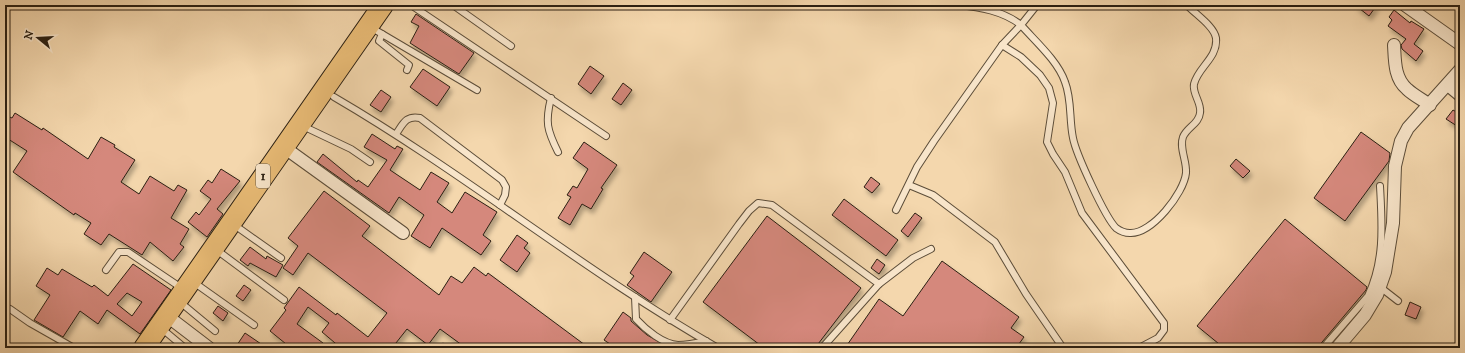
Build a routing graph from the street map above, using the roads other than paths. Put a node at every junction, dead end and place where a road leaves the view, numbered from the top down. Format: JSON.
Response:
{"nodes":[{"id":1,"x":383,"y":5,"type":"edge"},
{"id":2,"x":394,"y":5,"type":"edge"},
{"id":3,"x":411,"y":5,"type":"edge"},
{"id":4,"x":452,"y":5,"type":"edge"},
{"id":5,"x":958,"y":5,"type":"edge"},
{"id":6,"x":1037,"y":5,"type":"edge"},
{"id":7,"x":1187,"y":5,"type":"edge"},
{"id":8,"x":1405,"y":5,"type":"edge"},
{"id":9,"x":1021,"y":25,"type":"junction"},
{"id":10,"x":380,"y":32,"type":"junction"},
{"id":11,"x":1460,"y":44,"type":"edge"},
{"id":12,"x":1002,"y":45,"type":"junction"},
{"id":13,"x":1394,"y":45,"type":"dead end"},
{"id":14,"x":511,"y":46,"type":"dead end"},
{"id":15,"x":407,"y":70,"type":"dead end"},
{"id":16,"x":1460,"y":70,"type":"edge"},
{"id":17,"x":1448,"y":85,"type":"junction"},
{"id":18,"x":477,"y":90,"type":"dead end"},
{"id":19,"x":1460,"y":95,"type":"edge"},
{"id":20,"x":334,"y":96,"type":"junction"},
{"id":21,"x":551,"y":98,"type":"junction"},
{"id":22,"x":1430,"y":106,"type":"junction"},
{"id":23,"x":309,"y":129,"type":"junction"},
{"id":24,"x":396,"y":134,"type":"junction"},
{"id":25,"x":606,"y":136,"type":"dead end"},
{"id":26,"x":558,"y":152,"type":"dead end"},
{"id":27,"x":292,"y":153,"type":"junction"},
{"id":28,"x":370,"y":162,"type":"dead end"},
{"id":29,"x":909,"y":185,"type":"junction"},
{"id":30,"x":1380,"y":186,"type":"dead end"},
{"id":31,"x":500,"y":205,"type":"junction"},
{"id":32,"x":896,"y":210,"type":"dead end"},
{"id":33,"x":240,"y":229,"type":"junction"},
{"id":34,"x":402,"y":233,"type":"dead end"},
{"id":35,"x":932,"y":249,"type":"dead end"},
{"id":36,"x":222,"y":254,"type":"junction"},
{"id":37,"x":281,"y":258,"type":"dead end"},
{"id":38,"x":106,"y":270,"type":"dead end"},
{"id":39,"x":878,"y":284,"type":"junction"},
{"id":40,"x":1380,"y":287,"type":"junction"},
{"id":41,"x":635,"y":297,"type":"junction"},
{"id":42,"x":284,"y":300,"type":"dead end"},
{"id":43,"x":1398,"y":301,"type":"dead end"},
{"id":44,"x":10,"y":309,"type":"dead end"},
{"id":45,"x":178,"y":314,"type":"edge"},
{"id":46,"x":670,"y":320,"type":"junction"},
{"id":47,"x":254,"y":325,"type":"dead end"},
{"id":48,"x":215,"y":331,"type":"dead end"},
{"id":49,"x":706,"y":341,"type":"junction"},
{"id":50,"x":74,"y":348,"type":"edge"},
{"id":51,"x":144,"y":348,"type":"edge"},
{"id":52,"x":185,"y":348,"type":"edge"},
{"id":53,"x":209,"y":348,"type":"edge"},
{"id":54,"x":718,"y":348,"type":"edge"},
{"id":55,"x":822,"y":348,"type":"edge"},
{"id":56,"x":1063,"y":348,"type":"edge"},
{"id":57,"x":1138,"y":348,"type":"edge"},
{"id":58,"x":1323,"y":348,"type":"edge"},
{"id":59,"x":1337,"y":348,"type":"edge"}],
"edges":[{"from":1,"to":45,"type":"highway","number":"1"},
{"from":2,"to":10,"type":"highway","number":"1"},
{"from":3,"to":21,"type":"lane"},
{"from":4,"to":14,"type":"lane"},
{"from":5,"to":9,"type":"lane"},
{"from":6,"to":9,"type":"lane"},
{"from":7,"to":9,"type":"lane"},
{"from":8,"to":11,"type":"street"},
{"from":9,"to":12,"type":"lane"},
{"from":10,"to":15,"type":"lane"},
{"from":10,"to":18,"type":"lane"},
{"from":10,"to":20,"type":"highway","number":"1"},
{"from":12,"to":29,"type":"lane"},
{"from":12,"to":57,"type":"lane"},
{"from":13,"to":22,"type":"street"},
{"from":16,"to":17,"type":"street"},
{"from":17,"to":19,"type":"street"},
{"from":17,"to":22,"type":"street"},
{"from":20,"to":23,"type":"highway","number":"1"},
{"from":20,"to":24,"type":"lane"},
{"from":21,"to":25,"type":"lane"},
{"from":21,"to":26,"type":"lane"},
{"from":22,"to":40,"type":"street"},
{"from":23,"to":27,"type":"highway","number":"1"},
{"from":23,"to":28,"type":"lane"},
{"from":24,"to":31,"type":"lane"},
{"from":24,"to":31,"type":"lane"},
{"from":27,"to":33,"type":"highway","number":"1"},
{"from":27,"to":34,"type":"street"},
{"from":29,"to":32,"type":"lane"},
{"from":29,"to":56,"type":"lane"},
{"from":30,"to":58,"type":"lane"},
{"from":31,"to":41,"type":"lane"},
{"from":33,"to":36,"type":"highway","number":"1"},
{"from":33,"to":37,"type":"lane"},
{"from":35,"to":39,"type":"lane"},
{"from":36,"to":42,"type":"lane"},
{"from":36,"to":45,"type":"highway","number":"1"},
{"from":38,"to":45,"type":"lane"},
{"from":39,"to":46,"type":"lane"},
{"from":39,"to":55,"type":"lane"},
{"from":40,"to":43,"type":"lane"},
{"from":40,"to":59,"type":"street"},
{"from":41,"to":46,"type":"lane"},
{"from":41,"to":49,"type":"lane"},
{"from":44,"to":50,"type":"lane"},
{"from":45,"to":47,"type":"lane"},
{"from":45,"to":48,"type":"lane"},
{"from":45,"to":51,"type":"highway","number":"1"},
{"from":45,"to":52,"type":"lane"},
{"from":45,"to":53,"type":"street"},
{"from":46,"to":49,"type":"lane"},
{"from":49,"to":54,"type":"lane"}]}
